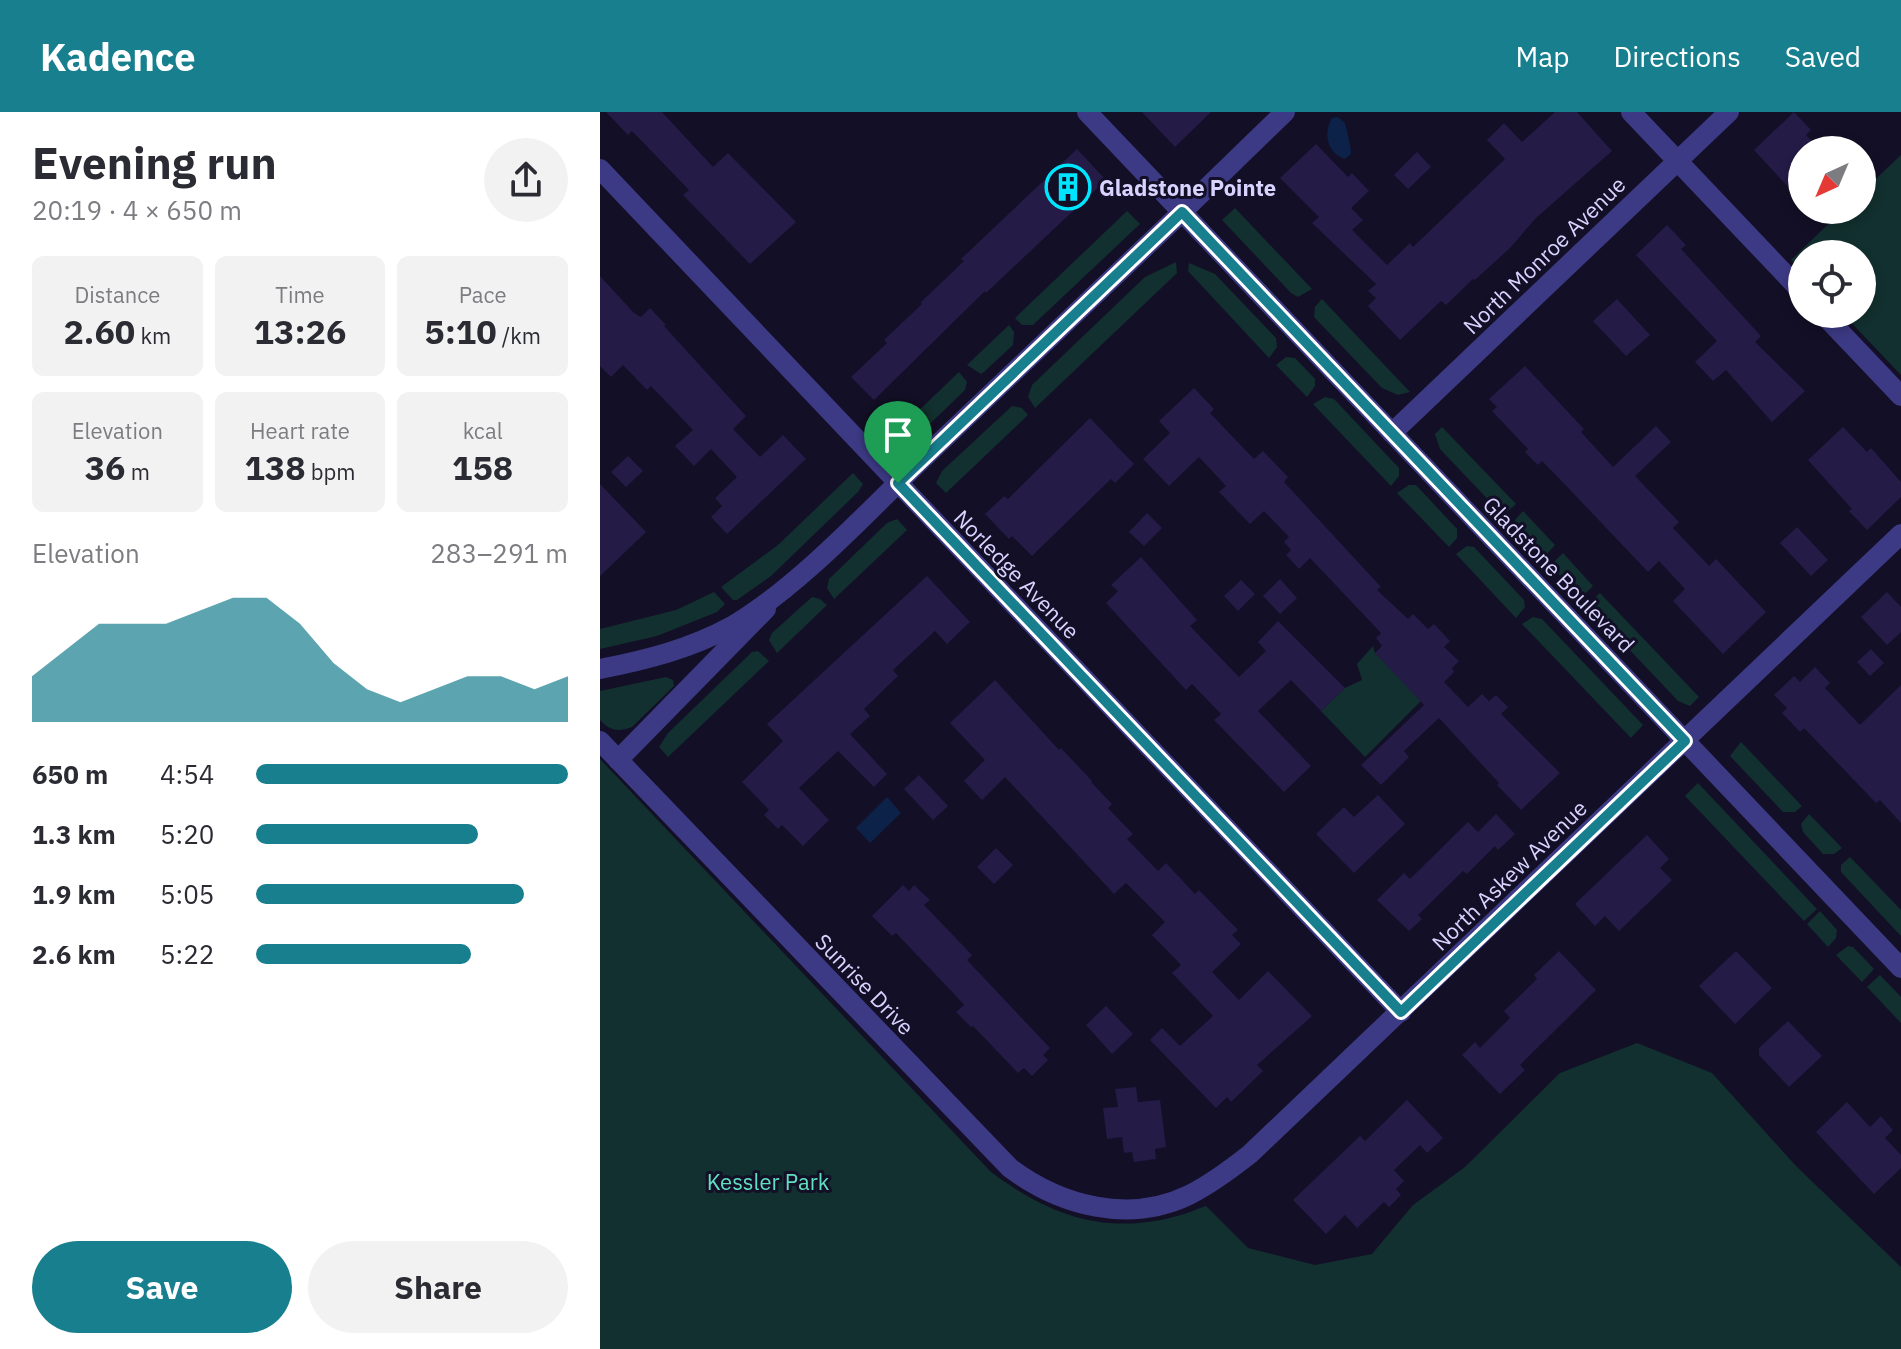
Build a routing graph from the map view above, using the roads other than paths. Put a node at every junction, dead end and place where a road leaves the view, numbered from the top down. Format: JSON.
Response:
{"nodes":[{"id":1,"x":1087,"y":112,"type":"edge"},
{"id":2,"x":1285,"y":112,"type":"edge"},
{"id":3,"x":1631,"y":112,"type":"edge"},
{"id":4,"x":1729,"y":112,"type":"edge"},
{"id":5,"x":1677,"y":161,"type":"junction"},
{"id":6,"x":600,"y":169,"type":"edge"},
{"id":7,"x":1182,"y":212,"type":"junction"},
{"id":8,"x":1788,"y":277,"type":"edge"},
{"id":9,"x":1836,"y":328,"type":"edge"},
{"id":10,"x":1901,"y":396,"type":"edge"},
{"id":11,"x":1392,"y":433,"type":"junction"},
{"id":12,"x":898,"y":483,"type":"junction"},
{"id":13,"x":1901,"y":534,"type":"edge"},
{"id":14,"x":794,"y":580,"type":"junction"},
{"id":15,"x":600,"y":669,"type":"edge"},
{"id":16,"x":600,"y":741,"type":"edge"},
{"id":17,"x":1685,"y":741,"type":"junction"},
{"id":18,"x":618,"y":760,"type":"junction"},
{"id":19,"x":1901,"y":968,"type":"edge"},
{"id":20,"x":1401,"y":1012,"type":"junction"},
{"id":21,"x":1126,"y":1208,"type":"joint"}],
"edges":[{"from":1,"to":7,"type":"street","name":"Gladstone Boulevard"},
{"from":2,"to":7,"type":"street"},
{"from":3,"to":5,"type":"street"},
{"from":4,"to":5,"type":"street","name":"North Monroe Avenue"},
{"from":5,"to":8,"type":"street"},
{"from":5,"to":11,"type":"street","name":"North Monroe Avenue"},
{"from":6,"to":12,"type":"street","name":"Norledge Avenue"},
{"from":7,"to":11,"type":"street","name":"Gladstone Boulevard"},
{"from":7,"to":12,"type":"street"},
{"from":9,"to":10,"type":"street"},
{"from":11,"to":17,"type":"street","name":"Gladstone Boulevard"},
{"from":12,"to":14,"type":"street"},
{"from":12,"to":20,"type":"street","name":"Norledge Avenue"},
{"from":13,"to":17,"type":"street","name":"North Askew Avenue"},
{"from":14,"to":15,"type":"street"},
{"from":14,"to":18,"type":"street"},
{"from":16,"to":18,"type":"street","name":"Sunrise Drive"},
{"from":17,"to":19,"type":"street","name":"Gladstone Boulevard"},
{"from":17,"to":20,"type":"street","name":"North Askew Avenue"},
{"from":18,"to":21,"type":"street","name":"Sunrise Drive"},
{"from":20,"to":21,"type":"street","name":"North Askew Avenue"}]}
